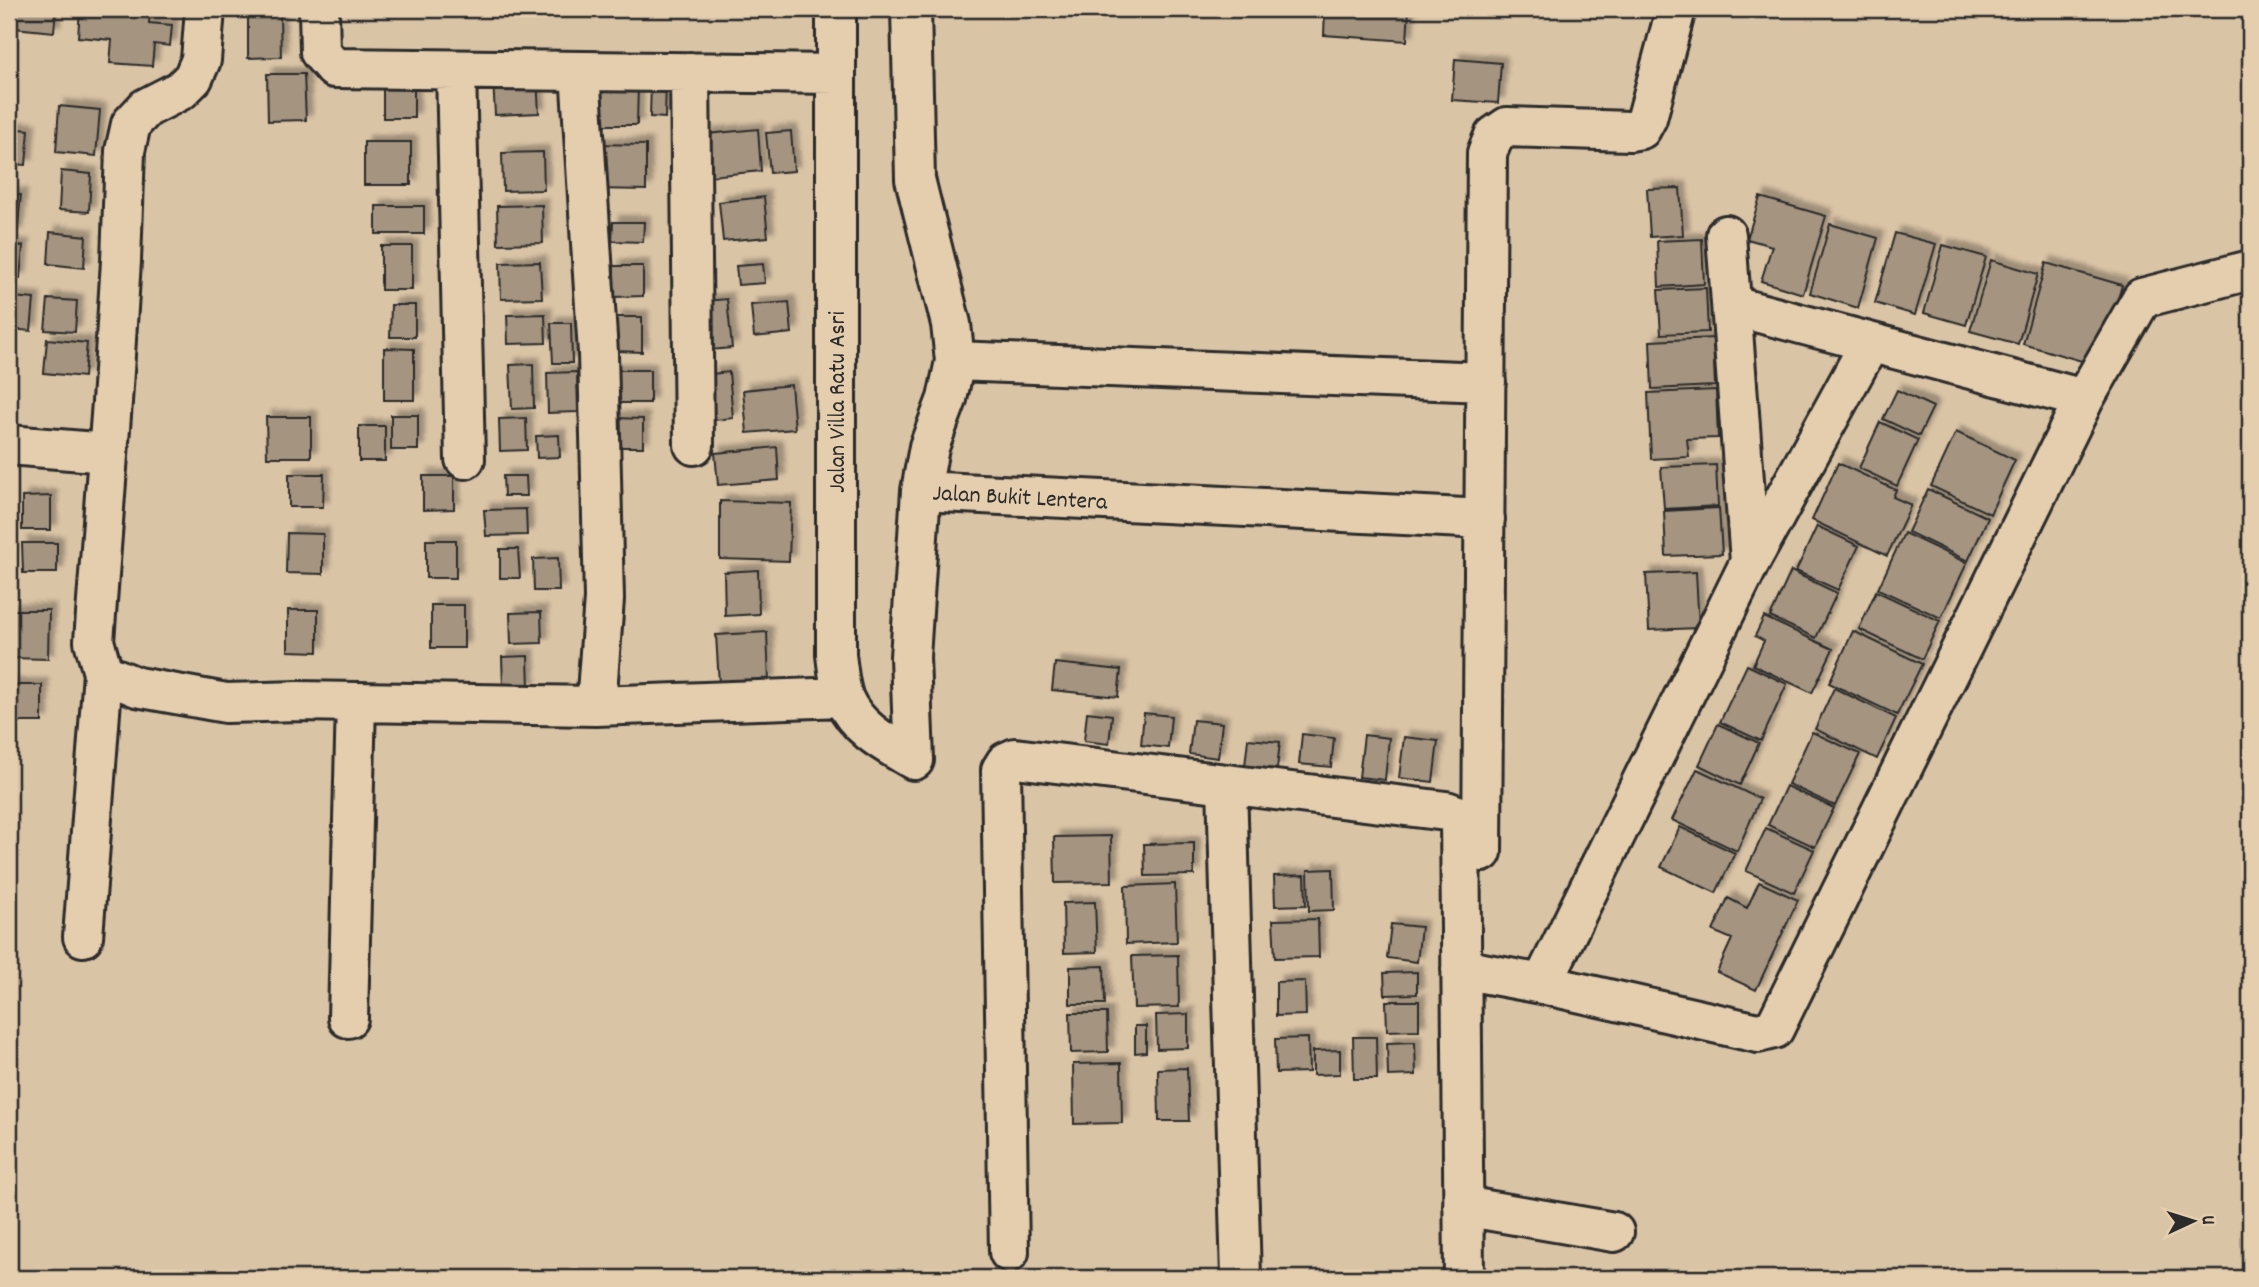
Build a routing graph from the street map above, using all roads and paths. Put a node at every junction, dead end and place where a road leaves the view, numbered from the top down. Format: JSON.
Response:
{"nodes":[{"id":1,"x":205,"y":9,"type":"edge"},
{"id":2,"x":319,"y":9,"type":"edge"},
{"id":3,"x":836,"y":9,"type":"edge"},
{"id":4,"x":911,"y":9,"type":"edge"},
{"id":5,"x":1676,"y":9,"type":"edge"},
{"id":6,"x":456,"y":70,"type":"junction"},
{"id":7,"x":580,"y":71,"type":"junction"},
{"id":8,"x":690,"y":72,"type":"junction"},
{"id":9,"x":836,"y":74,"type":"junction"},
{"id":10,"x":1726,"y":235,"type":"dead end"},
{"id":11,"x":2250,"y":270,"type":"edge"},
{"id":12,"x":1733,"y":306,"type":"junction"},
{"id":13,"x":1870,"y":343,"type":"junction"},
{"id":14,"x":955,"y":361,"type":"junction"},
{"id":15,"x":1486,"y":382,"type":"junction"},
{"id":16,"x":2084,"y":399,"type":"junction"},
{"id":17,"x":9,"y":445,"type":"edge"},
{"id":18,"x":694,"y":445,"type":"dead end"},
{"id":19,"x":108,"y":453,"type":"junction"},
{"id":20,"x":465,"y":459,"type":"dead end"},
{"id":21,"x":921,"y":491,"type":"junction"},
{"id":22,"x":1485,"y":519,"type":"junction"},
{"id":23,"x":1750,"y":562,"type":"junction"},
{"id":24,"x":103,"y":673,"type":"junction"},
{"id":25,"x":843,"y":697,"type":"junction"},
{"id":26,"x":356,"y":702,"type":"junction"},
{"id":27,"x":596,"y":706,"type":"junction"},
{"id":28,"x":1227,"y":784,"type":"junction"},
{"id":29,"x":83,"y":936,"type":"dead end"},
{"id":30,"x":1471,"y":971,"type":"junction"},
{"id":31,"x":1542,"y":984,"type":"junction"},
{"id":32,"x":348,"y":1018,"type":"dead end"},
{"id":33,"x":1463,"y":1206,"type":"junction"},
{"id":34,"x":1614,"y":1232,"type":"dead end"},
{"id":35,"x":1009,"y":1252,"type":"dead end"},
{"id":36,"x":1241,"y":1278,"type":"edge"},
{"id":37,"x":1464,"y":1278,"type":"edge"}],
"edges":[{"from":1,"to":19,"type":"street"},
{"from":2,"to":6,"type":"street"},
{"from":3,"to":9,"type":"street","name":"Jalan Villa Ratu Asri"},
{"from":4,"to":14,"type":"street","name":"Jalan Bukit Lentera"},
{"from":5,"to":15,"type":"street"},
{"from":6,"to":7,"type":"street"},
{"from":6,"to":20,"type":"street"},
{"from":7,"to":8,"type":"street"},
{"from":7,"to":27,"type":"street"},
{"from":8,"to":9,"type":"street"},
{"from":8,"to":18,"type":"street"},
{"from":9,"to":25,"type":"street","name":"Jalan Villa Ratu Asri"},
{"from":10,"to":12,"type":"street"},
{"from":11,"to":16,"type":"street"},
{"from":12,"to":13,"type":"street"},
{"from":12,"to":23,"type":"street"},
{"from":13,"to":16,"type":"street"},
{"from":13,"to":23,"type":"street"},
{"from":14,"to":15,"type":"street"},
{"from":14,"to":21,"type":"street","name":"Jalan Bukit Lentera"},
{"from":15,"to":22,"type":"street"},
{"from":16,"to":31,"type":"street"},
{"from":17,"to":19,"type":"street"},
{"from":19,"to":24,"type":"street"},
{"from":21,"to":22,"type":"street","name":"Jalan Bukit Lentera"},
{"from":21,"to":25,"type":"street","name":"Jalan Villa Ratu Asri"},
{"from":22,"to":30,"type":"street"},
{"from":23,"to":31,"type":"street"},
{"from":24,"to":26,"type":"street"},
{"from":24,"to":29,"type":"street"},
{"from":25,"to":27,"type":"street"},
{"from":26,"to":27,"type":"street"},
{"from":26,"to":32,"type":"street"},
{"from":28,"to":30,"type":"street"},
{"from":28,"to":35,"type":"street"},
{"from":28,"to":36,"type":"street"},
{"from":30,"to":31,"type":"street"},
{"from":30,"to":33,"type":"street"},
{"from":33,"to":34,"type":"street"},
{"from":33,"to":37,"type":"street"}]}
